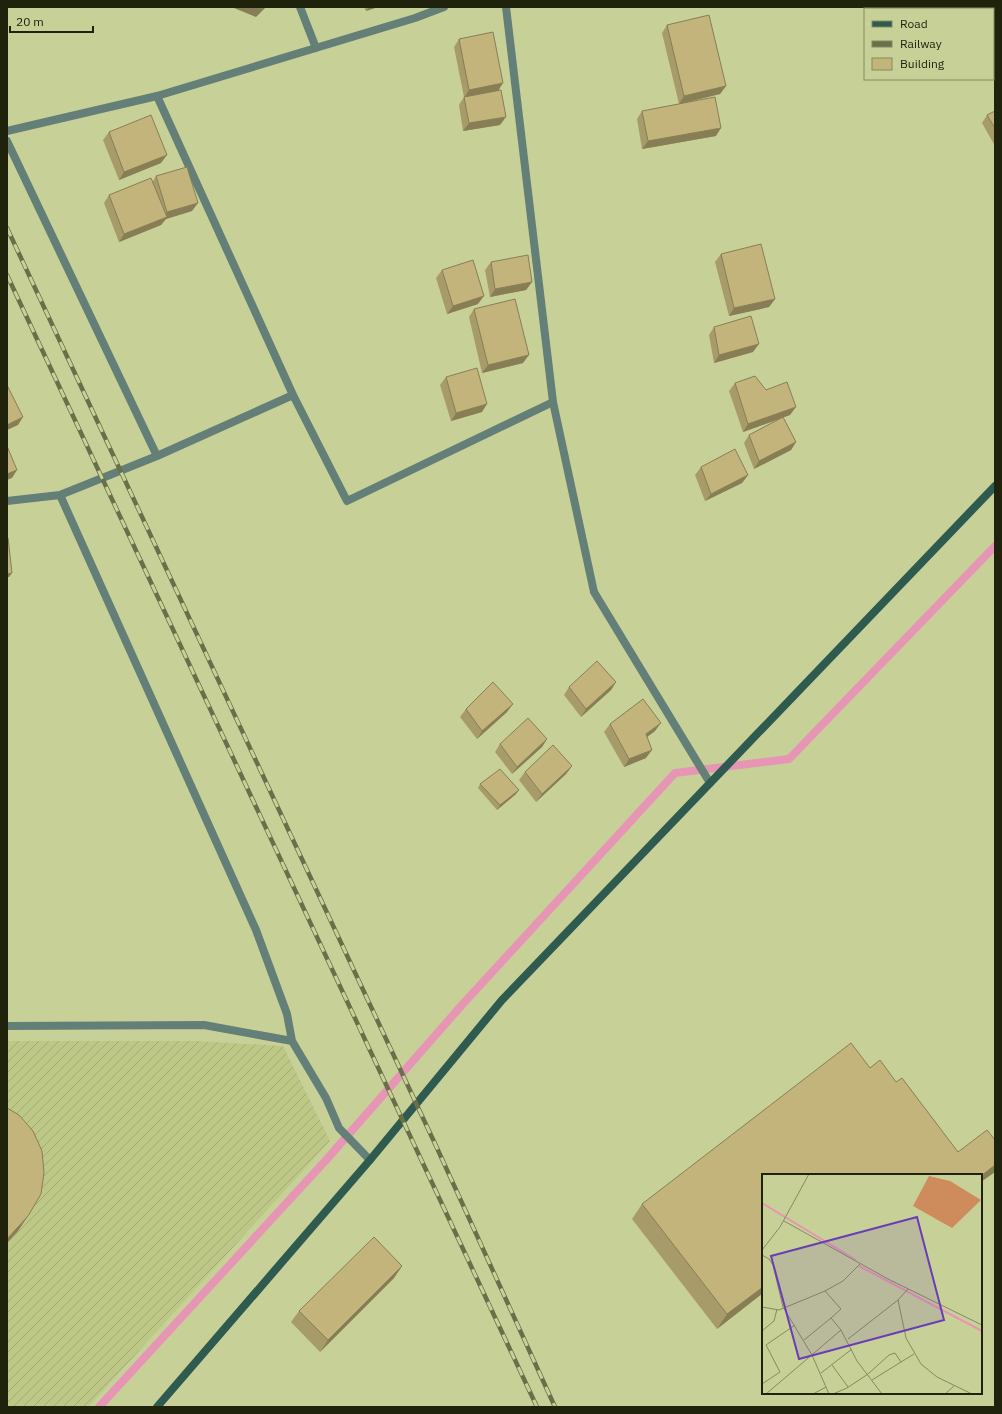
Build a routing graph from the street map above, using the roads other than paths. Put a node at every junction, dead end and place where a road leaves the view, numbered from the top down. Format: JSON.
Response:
{"nodes":[{"id":1,"x":300,"y":7,"type":"edge"},
{"id":2,"x":444,"y":7,"type":"edge"},
{"id":3,"x":506,"y":7,"type":"edge"},
{"id":4,"x":316,"y":48,"type":"junction"},
{"id":5,"x":157,"y":96,"type":"junction"},
{"id":6,"x":7,"y":131,"type":"edge"},
{"id":7,"x":7,"y":141,"type":"edge"},
{"id":8,"x":293,"y":395,"type":"junction"},
{"id":9,"x":553,"y":402,"type":"junction"},
{"id":10,"x":157,"y":456,"type":"junction"},
{"id":11,"x":995,"y":486,"type":"edge"},
{"id":12,"x":60,"y":495,"type":"junction"},
{"id":13,"x":7,"y":501,"type":"edge"},
{"id":14,"x":710,"y":781,"type":"junction"},
{"id":15,"x":7,"y":1026,"type":"edge"},
{"id":16,"x":292,"y":1041,"type":"junction"},
{"id":17,"x":370,"y":1160,"type":"junction"},
{"id":18,"x":158,"y":1407,"type":"edge"}],
"edges":[{"from":1,"to":4,"type":"street"},
{"from":2,"to":4,"type":"street"},
{"from":3,"to":9,"type":"street"},
{"from":4,"to":5,"type":"street"},
{"from":5,"to":6,"type":"street"},
{"from":5,"to":8,"type":"street"},
{"from":7,"to":10,"type":"street"},
{"from":8,"to":9,"type":"street"},
{"from":8,"to":10,"type":"street"},
{"from":9,"to":14,"type":"street"},
{"from":10,"to":12,"type":"street"},
{"from":11,"to":14,"type":"street"},
{"from":12,"to":13,"type":"street"},
{"from":12,"to":16,"type":"street"},
{"from":14,"to":17,"type":"street"},
{"from":15,"to":16,"type":"street"},
{"from":16,"to":17,"type":"street"},
{"from":17,"to":18,"type":"street"}]}
